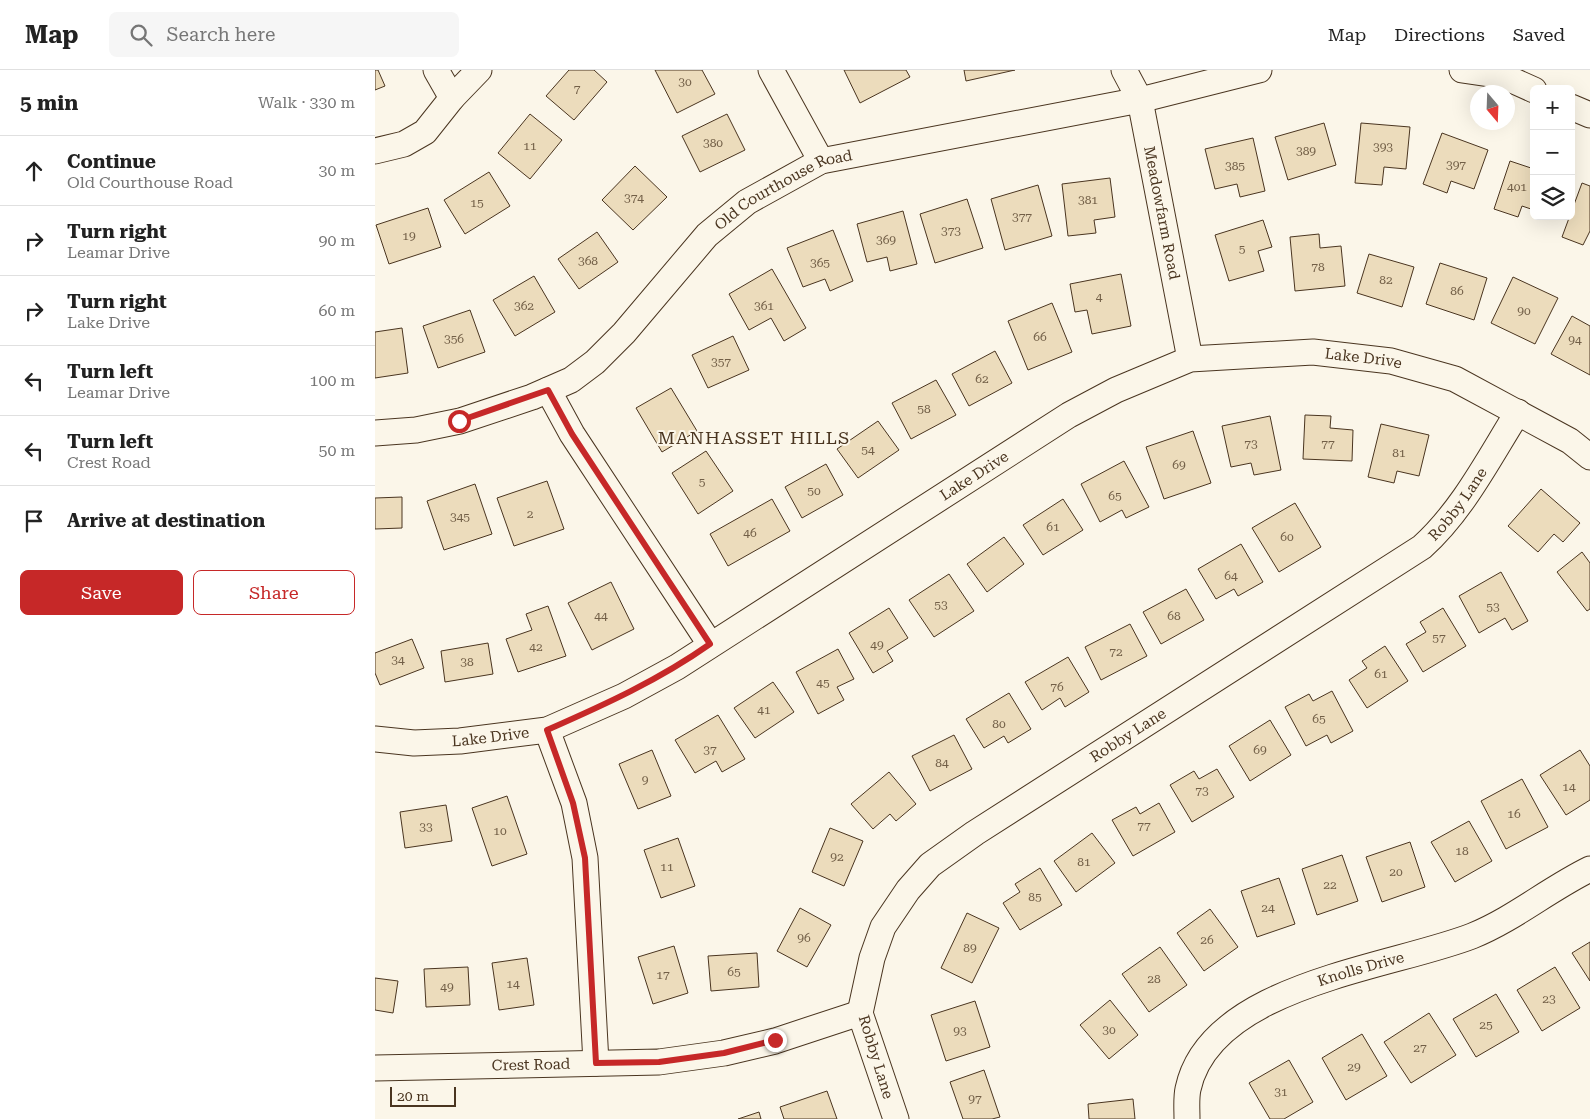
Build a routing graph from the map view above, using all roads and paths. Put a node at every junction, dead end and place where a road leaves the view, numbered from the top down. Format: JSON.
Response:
{"nodes":[{"id":1,"x":436,"y":70,"type":"edge"},
{"id":2,"x":479,"y":70,"type":"edge"},
{"id":3,"x":771,"y":70,"type":"edge"},
{"id":4,"x":1124,"y":70,"type":"edge"},
{"id":5,"x":1259,"y":70,"type":"edge"},
{"id":6,"x":1462,"y":70,"type":"edge"},
{"id":7,"x":1505,"y":73,"type":"edge"},
{"id":8,"x":1530,"y":88,"type":"edge"},
{"id":9,"x":452,"y":98,"type":"junction"},
{"id":10,"x":1140,"y":100,"type":"junction"},
{"id":11,"x":1575,"y":109,"type":"edge"},
{"id":12,"x":1590,"y":115,"type":"edge"},
{"id":13,"x":375,"y":151,"type":"edge"},
{"id":14,"x":821,"y":161,"type":"junction"},
{"id":15,"x":1190,"y":360,"type":"junction"},
{"id":16,"x":548,"y":390,"type":"junction"},
{"id":17,"x":1518,"y":412,"type":"junction"},
{"id":18,"x":375,"y":433,"type":"edge"},
{"id":19,"x":1590,"y":457,"type":"edge"},
{"id":20,"x":710,"y":644,"type":"junction"},
{"id":21,"x":547,"y":730,"type":"junction"},
{"id":22,"x":375,"y":739,"type":"edge"},
{"id":23,"x":1590,"y":869,"type":"edge"},
{"id":24,"x":860,"y":1014,"type":"junction"},
{"id":25,"x":596,"y":1063,"type":"junction"},
{"id":26,"x":375,"y":1068,"type":"edge"},
{"id":27,"x":895,"y":1119,"type":"edge"},
{"id":28,"x":1187,"y":1119,"type":"edge"}],
"edges":[{"from":1,"to":9,"type":"street"},
{"from":2,"to":9,"type":"street"},
{"from":3,"to":14,"type":"street"},
{"from":4,"to":10,"type":"street","name":"Meadowfarm Road"},
{"from":5,"to":10,"type":"street","name":"Old Courthouse Road"},
{"from":6,"to":7,"type":"street"},
{"from":7,"to":8,"type":"street"},
{"from":9,"to":13,"type":"street"},
{"from":10,"to":14,"type":"street","name":"Old Courthouse Road"},
{"from":10,"to":15,"type":"street","name":"Meadowfarm Road"},
{"from":11,"to":12,"type":"street"},
{"from":14,"to":16,"type":"street","name":"Old Courthouse Road"},
{"from":15,"to":17,"type":"street","name":"Lake Drive"},
{"from":15,"to":20,"type":"street","name":"Lake Drive"},
{"from":16,"to":18,"type":"street","name":"Old Courthouse Road"},
{"from":16,"to":20,"type":"street"},
{"from":17,"to":19,"type":"street","name":"Lake Drive"},
{"from":17,"to":24,"type":"street","name":"Robby Lane"},
{"from":20,"to":21,"type":"street","name":"Lake Drive"},
{"from":21,"to":22,"type":"street","name":"Lake Drive"},
{"from":21,"to":25,"type":"street"},
{"from":23,"to":28,"type":"street","name":"Knolls Drive"},
{"from":24,"to":25,"type":"street","name":"Crest Road"},
{"from":24,"to":27,"type":"street","name":"Robby Lane"},
{"from":25,"to":26,"type":"street","name":"Crest Road"}]}
